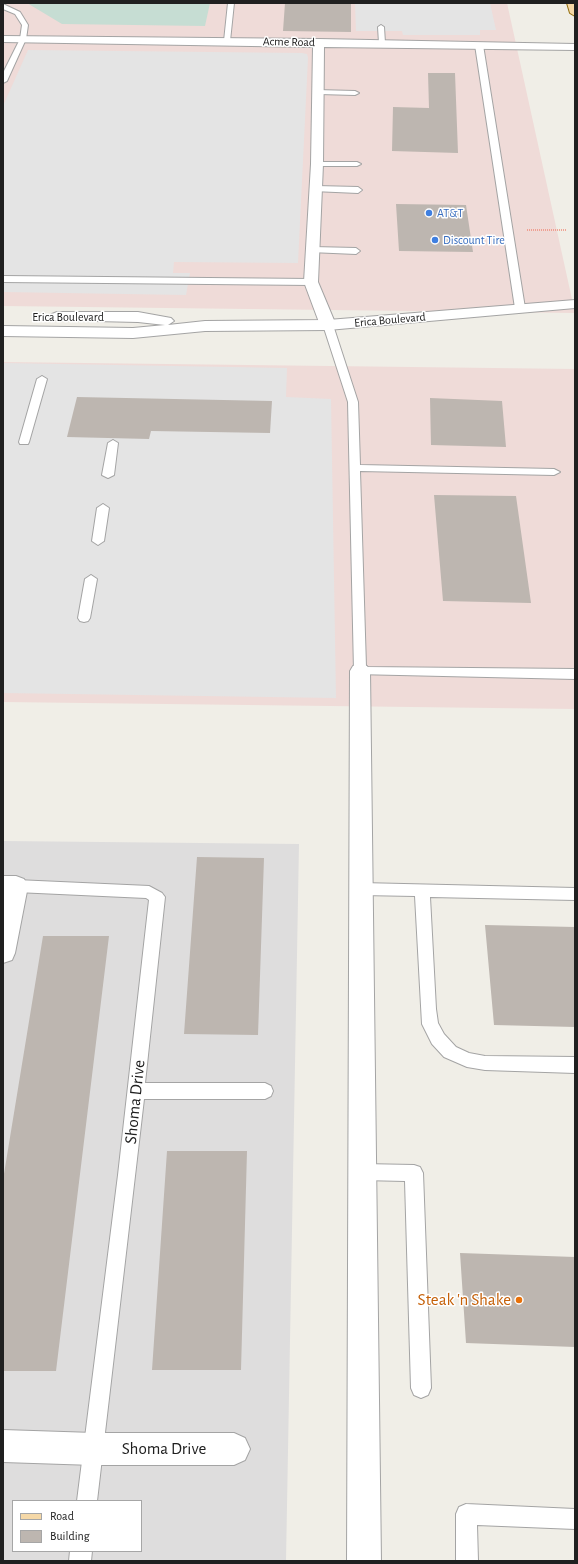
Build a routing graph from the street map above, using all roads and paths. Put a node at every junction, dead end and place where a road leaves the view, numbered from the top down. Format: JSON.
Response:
{"nodes":[{"id":1,"x":231,"y":3,"type":"edge"},
{"id":2,"x":572,"y":3,"type":"edge"},
{"id":3,"x":3,"y":6,"type":"edge"},
{"id":4,"x":575,"y":13,"type":"edge"},
{"id":5,"x":381,"y":27,"type":"dead end"},
{"id":6,"x":3,"y":39,"type":"edge"},
{"id":7,"x":23,"y":39,"type":"junction"},
{"id":8,"x":227,"y":42,"type":"junction"},
{"id":9,"x":319,"y":42,"type":"junction"},
{"id":10,"x":382,"y":44,"type":"junction"},
{"id":11,"x":479,"y":45,"type":"junction"},
{"id":12,"x":575,"y":47,"type":"edge"},
{"id":13,"x":3,"y":81,"type":"edge"},
{"id":14,"x":319,"y":92,"type":"junction"},
{"id":15,"x":355,"y":93,"type":"dead end"},
{"id":16,"x":317,"y":164,"type":"junction"},
{"id":17,"x":357,"y":164,"type":"dead end"},
{"id":18,"x":316,"y":189,"type":"junction"},
{"id":19,"x":358,"y":190,"type":"dead end"},
{"id":20,"x":522,"y":230,"type":"dead end"},
{"id":21,"x":566,"y":230,"type":"dead end"},
{"id":22,"x":313,"y":250,"type":"junction"},
{"id":23,"x":356,"y":251,"type":"dead end"},
{"id":24,"x":3,"y":279,"type":"edge"},
{"id":25,"x":310,"y":282,"type":"junction"},
{"id":26,"x":575,"y":304,"type":"edge"},
{"id":27,"x":520,"y":308,"type":"junction"},
{"id":28,"x":3,"y":317,"type":"edge"},
{"id":29,"x":19,"y":317,"type":"dead end"},
{"id":30,"x":43,"y":317,"type":"dead end"},
{"id":31,"x":328,"y":325,"type":"junction"},
{"id":32,"x":205,"y":326,"type":"junction"},
{"id":33,"x":3,"y":331,"type":"edge"},
{"id":34,"x":42,"y":379,"type":"dead end"},
{"id":35,"x":24,"y":442,"type":"dead end"},
{"id":36,"x":113,"y":443,"type":"dead end"},
{"id":37,"x":355,"y":468,"type":"junction"},
{"id":38,"x":554,"y":472,"type":"dead end"},
{"id":39,"x":108,"y":475,"type":"dead end"},
{"id":40,"x":103,"y":508,"type":"dead end"},
{"id":41,"x":98,"y":541,"type":"dead end"},
{"id":42,"x":91,"y":579,"type":"dead end"},
{"id":43,"x":84,"y":618,"type":"dead end"},
{"id":44,"x":360,"y":671,"type":"junction"},
{"id":45,"x":575,"y":674,"type":"edge"},
{"id":46,"x":10,"y":886,"type":"edge"},
{"id":47,"x":361,"y":889,"type":"junction"},
{"id":48,"x":422,"y":890,"type":"junction"},
{"id":49,"x":575,"y":894,"type":"edge"},
{"id":50,"x":3,"y":953,"type":"edge"},
{"id":51,"x":575,"y":1065,"type":"edge"},
{"id":52,"x":136,"y":1091,"type":"junction"},
{"id":53,"x":265,"y":1091,"type":"dead end"},
{"id":54,"x":362,"y":1172,"type":"junction"},
{"id":55,"x":421,"y":1388,"type":"dead end"},
{"id":56,"x":3,"y":1446,"type":"edge"},
{"id":57,"x":94,"y":1449,"type":"junction"},
{"id":58,"x":234,"y":1449,"type":"dead end"},
{"id":59,"x":87,"y":1500,"type":"edge"},
{"id":60,"x":575,"y":1519,"type":"edge"},
{"id":61,"x":364,"y":1561,"type":"edge"},
{"id":62,"x":467,"y":1561,"type":"edge"}],
"edges":[{"from":1,"to":8,"type":"lane"},
{"from":2,"to":4,"type":"main road"},
{"from":3,"to":7,"type":"lane"},
{"from":5,"to":10,"type":"lane"},
{"from":6,"to":7,"type":"street","name":"Acme Road"},
{"from":7,"to":8,"type":"street","name":"Acme Road"},
{"from":7,"to":13,"type":"lane"},
{"from":8,"to":9,"type":"street","name":"Acme Road"},
{"from":9,"to":10,"type":"street","name":"Acme Road"},
{"from":9,"to":14,"type":"street"},
{"from":10,"to":11,"type":"street","name":"Acme Road"},
{"from":11,"to":12,"type":"street","name":"Acme Road"},
{"from":11,"to":27,"type":"lane"},
{"from":14,"to":15,"type":"lane"},
{"from":14,"to":16,"type":"street"},
{"from":16,"to":17,"type":"lane"},
{"from":16,"to":18,"type":"street"},
{"from":18,"to":19,"type":"lane"},
{"from":18,"to":22,"type":"street"},
{"from":20,"to":21,"type":"path"},
{"from":22,"to":23,"type":"lane"},
{"from":22,"to":25,"type":"street"},
{"from":24,"to":25,"type":"lane"},
{"from":25,"to":31,"type":"street"},
{"from":26,"to":27,"type":"street","name":"Erica Boulevard"},
{"from":27,"to":31,"type":"street","name":"Erica Boulevard"},
{"from":28,"to":29,"type":"street","name":"Erica Boulevard"},
{"from":30,"to":32,"type":"street","name":"Erica Boulevard"},
{"from":31,"to":32,"type":"street","name":"Erica Boulevard"},
{"from":31,"to":37,"type":"lane"},
{"from":32,"to":33,"type":"street","name":"Erica Boulevard"},
{"from":34,"to":35,"type":"lane"},
{"from":36,"to":39,"type":"lane"},
{"from":37,"to":38,"type":"lane"},
{"from":37,"to":44,"type":"lane"},
{"from":40,"to":41,"type":"lane"},
{"from":42,"to":43,"type":"lane"},
{"from":44,"to":45,"type":"lane"},
{"from":44,"to":47,"type":"street"},
{"from":46,"to":50,"type":"street","name":"Shoma Drive"},
{"from":46,"to":52,"type":"lane","name":"Shoma Drive"},
{"from":47,"to":48,"type":"lane"},
{"from":47,"to":54,"type":"street"},
{"from":48,"to":49,"type":"lane"},
{"from":48,"to":51,"type":"lane"},
{"from":52,"to":53,"type":"lane"},
{"from":52,"to":57,"type":"lane","name":"Shoma Drive"},
{"from":54,"to":55,"type":"lane"},
{"from":54,"to":61,"type":"street"},
{"from":56,"to":57,"type":"street","name":"Shoma Drive"},
{"from":57,"to":58,"type":"street","name":"Shoma Drive"},
{"from":57,"to":59,"type":"lane","name":"Shoma Drive"},
{"from":60,"to":62,"type":"lane"}]}
